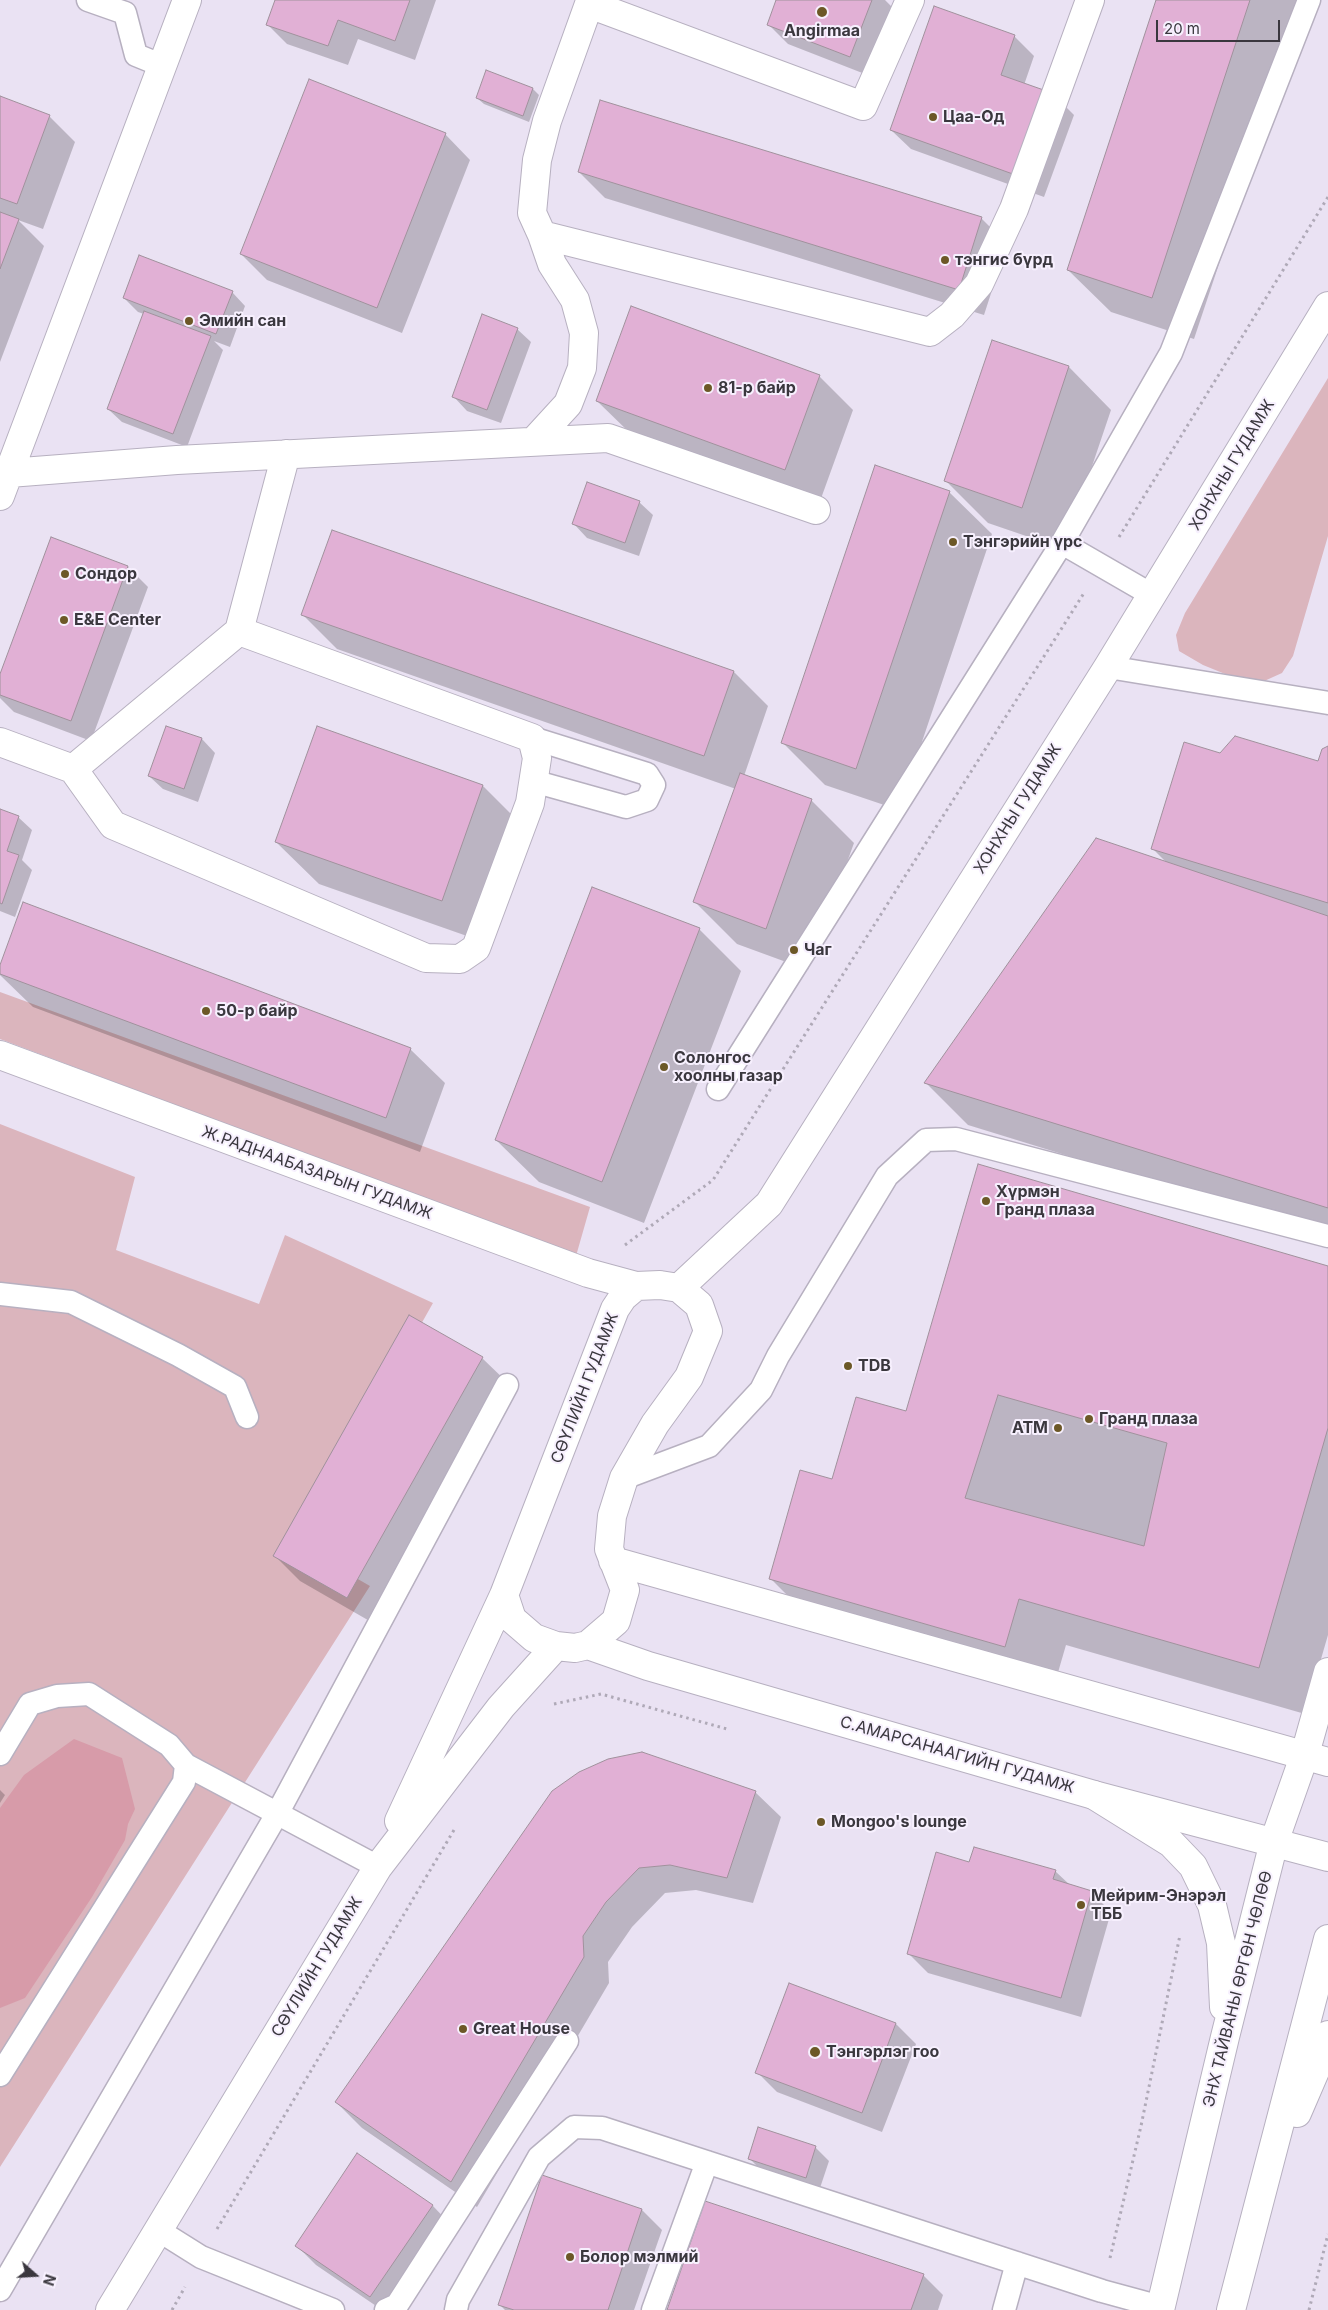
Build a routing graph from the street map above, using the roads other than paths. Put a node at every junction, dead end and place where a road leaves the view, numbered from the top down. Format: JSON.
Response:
{"nodes":[{"id":1,"x":88,"y":0,"type":"edge"},
{"id":2,"x":187,"y":0,"type":"edge"},
{"id":3,"x":910,"y":0,"type":"edge"},
{"id":4,"x":1090,"y":0,"type":"edge"},
{"id":5,"x":1309,"y":0,"type":"edge"},
{"id":6,"x":590,"y":2,"type":"edge"},
{"id":7,"x":163,"y":66,"type":"junction"},
{"id":8,"x":542,"y":235,"type":"junction"},
{"id":9,"x":1328,"y":306,"type":"edge"},
{"id":10,"x":535,"y":440,"type":"junction"},
{"id":11,"x":286,"y":454,"type":"junction"},
{"id":12,"x":3,"y":481,"type":"edge"},
{"id":13,"x":816,"y":510,"type":"dead end"},
{"id":14,"x":1062,"y":543,"type":"junction"},
{"id":15,"x":1152,"y":595,"type":"junction"},
{"id":16,"x":239,"y":631,"type":"junction"},
{"id":17,"x":1108,"y":667,"type":"junction"},
{"id":18,"x":1328,"y":703,"type":"edge"},
{"id":19,"x":532,"y":738,"type":"junction"},
{"id":20,"x":0,"y":742,"type":"edge"},
{"id":21,"x":73,"y":769,"type":"junction"},
{"id":22,"x":533,"y":781,"type":"junction"},
{"id":23,"x":0,"y":1055,"type":"edge"},
{"id":24,"x":718,"y":1089,"type":"dead end"},
{"id":25,"x":1328,"y":1236,"type":"edge"},
{"id":26,"x":636,"y":1286,"type":"junction"},
{"id":27,"x":679,"y":1288,"type":"junction"},
{"id":28,"x":0,"y":1294,"type":"edge"},
{"id":29,"x":507,"y":1385,"type":"dead end"},
{"id":30,"x":247,"y":1417,"type":"dead end"},
{"id":31,"x":624,"y":1478,"type":"junction"},
{"id":32,"x":613,"y":1561,"type":"junction"},
{"id":33,"x":504,"y":1595,"type":"junction"},
{"id":34,"x":588,"y":1645,"type":"junction"},
{"id":35,"x":556,"y":1646,"type":"junction"},
{"id":36,"x":1328,"y":1672,"type":"edge"},
{"id":37,"x":0,"y":1754,"type":"edge"},
{"id":38,"x":1316,"y":1758,"type":"edge"},
{"id":39,"x":186,"y":1765,"type":"junction"},
{"id":40,"x":1094,"y":1795,"type":"junction"},
{"id":41,"x":278,"y":1814,"type":"junction"},
{"id":42,"x":1274,"y":1842,"type":"junction"},
{"id":43,"x":1328,"y":1856,"type":"edge"},
{"id":44,"x":378,"y":1867,"type":"junction"},
{"id":45,"x":1328,"y":1939,"type":"edge"},
{"id":46,"x":1328,"y":2035,"type":"edge"},
{"id":47,"x":1225,"y":2037,"type":"junction"},
{"id":48,"x":567,"y":2041,"type":"dead end"},
{"id":49,"x":0,"y":2075,"type":"edge"},
{"id":50,"x":707,"y":2162,"type":"junction"},
{"id":51,"x":1262,"y":2195,"type":"junction"},
{"id":52,"x":158,"y":2230,"type":"junction"},
{"id":53,"x":1017,"y":2263,"type":"junction"},
{"id":54,"x":0,"y":2290,"type":"edge"},
{"id":55,"x":1161,"y":2308,"type":"edge"},
{"id":56,"x":110,"y":2310,"type":"edge"},
{"id":57,"x":333,"y":2310,"type":"edge"},
{"id":58,"x":386,"y":2310,"type":"edge"},
{"id":59,"x":456,"y":2310,"type":"edge"},
{"id":60,"x":654,"y":2310,"type":"edge"},
{"id":61,"x":1004,"y":2310,"type":"edge"},
{"id":62,"x":1231,"y":2310,"type":"edge"}],
"edges":[{"from":1,"to":7,"type":"lane"},
{"from":2,"to":7,"type":"main road"},
{"from":3,"to":6,"type":"main road"},
{"from":4,"to":8,"type":"main road"},
{"from":5,"to":14,"type":"lane"},
{"from":6,"to":8,"type":"main road"},
{"from":7,"to":12,"type":"main road"},
{"from":8,"to":10,"type":"main road"},
{"from":9,"to":15,"type":"main road","name":"ХОНХНЫ ГУДАМЖ"},
{"from":10,"to":11,"type":"main road"},
{"from":10,"to":13,"type":"main road"},
{"from":11,"to":12,"type":"main road"},
{"from":11,"to":16,"type":"main road"},
{"from":14,"to":15,"type":"lane"},
{"from":14,"to":24,"type":"lane"},
{"from":15,"to":17,"type":"main road","name":"ХОНХНЫ ГУДАМЖ"},
{"from":16,"to":19,"type":"main road"},
{"from":16,"to":21,"type":"main road"},
{"from":17,"to":18,"type":"lane"},
{"from":17,"to":27,"type":"main road","name":"ХОНХНЫ ГУДАМЖ"},
{"from":19,"to":22,"type":"main road"},
{"from":19,"to":22,"type":"lane"},
{"from":20,"to":21,"type":"main road"},
{"from":21,"to":22,"type":"main road"},
{"from":23,"to":26,"type":"main road","name":"Ж.РАДНААБАЗАРЫН ГУДАМЖ"},
{"from":25,"to":31,"type":"lane"},
{"from":26,"to":27,"type":"main road"},
{"from":26,"to":33,"type":"main road","name":"СӨҮЛИЙН ГУДАМЖ"},
{"from":27,"to":31,"type":"main road"},
{"from":28,"to":30,"type":"lane"},
{"from":29,"to":41,"type":"lane"},
{"from":31,"to":32,"type":"main road"},
{"from":32,"to":34,"type":"main road"},
{"from":32,"to":38,"type":"main road"},
{"from":33,"to":35,"type":"main road"},
{"from":33,"to":44,"type":"main road","name":"СӨҮЛИЙН ГУДАМЖ"},
{"from":34,"to":35,"type":"main road"},
{"from":34,"to":40,"type":"main road","name":"С.АМАРСАНААГИЙН ГУДАМЖ"},
{"from":35,"to":44,"type":"main road","name":"СӨҮЛИЙН ГУДАМЖ"},
{"from":36,"to":38,"type":"main road","name":"ЭНХ ТАЙВАНЫ ӨРГӨН ЧӨЛӨӨ"},
{"from":37,"to":39,"type":"lane"},
{"from":38,"to":42,"type":"main road","name":"ЭНХ ТАЙВАНЫ ӨРГӨН ЧӨЛӨӨ"},
{"from":39,"to":41,"type":"lane"},
{"from":39,"to":49,"type":"lane"},
{"from":40,"to":42,"type":"main road","name":"С.АМАРСАНААГИЙН ГУДАМЖ"},
{"from":40,"to":47,"type":"main road"},
{"from":41,"to":44,"type":"lane"},
{"from":41,"to":54,"type":"lane"},
{"from":42,"to":43,"type":"main road","name":"С.АМАРСАНААГИЙН ГУДАМЖ"},
{"from":42,"to":47,"type":"main road","name":"ЭНХ ТАЙВАНЫ ӨРГӨН ЧӨЛӨӨ"},
{"from":44,"to":52,"type":"main road","name":"СӨҮЛИЙН ГУДАМЖ"},
{"from":45,"to":51,"type":"main road"},
{"from":46,"to":51,"type":"main road"},
{"from":47,"to":55,"type":"main road","name":"ЭНХ ТАЙВАНЫ ӨРГӨН ЧӨЛӨӨ"},
{"from":48,"to":58,"type":"lane"},
{"from":50,"to":53,"type":"lane"},
{"from":50,"to":59,"type":"lane"},
{"from":50,"to":60,"type":"lane"},
{"from":51,"to":62,"type":"main road"},
{"from":52,"to":56,"type":"main road","name":"СӨҮЛИЙН ГУДАМЖ"},
{"from":52,"to":57,"type":"lane"},
{"from":53,"to":55,"type":"lane"},
{"from":53,"to":61,"type":"lane"}]}
